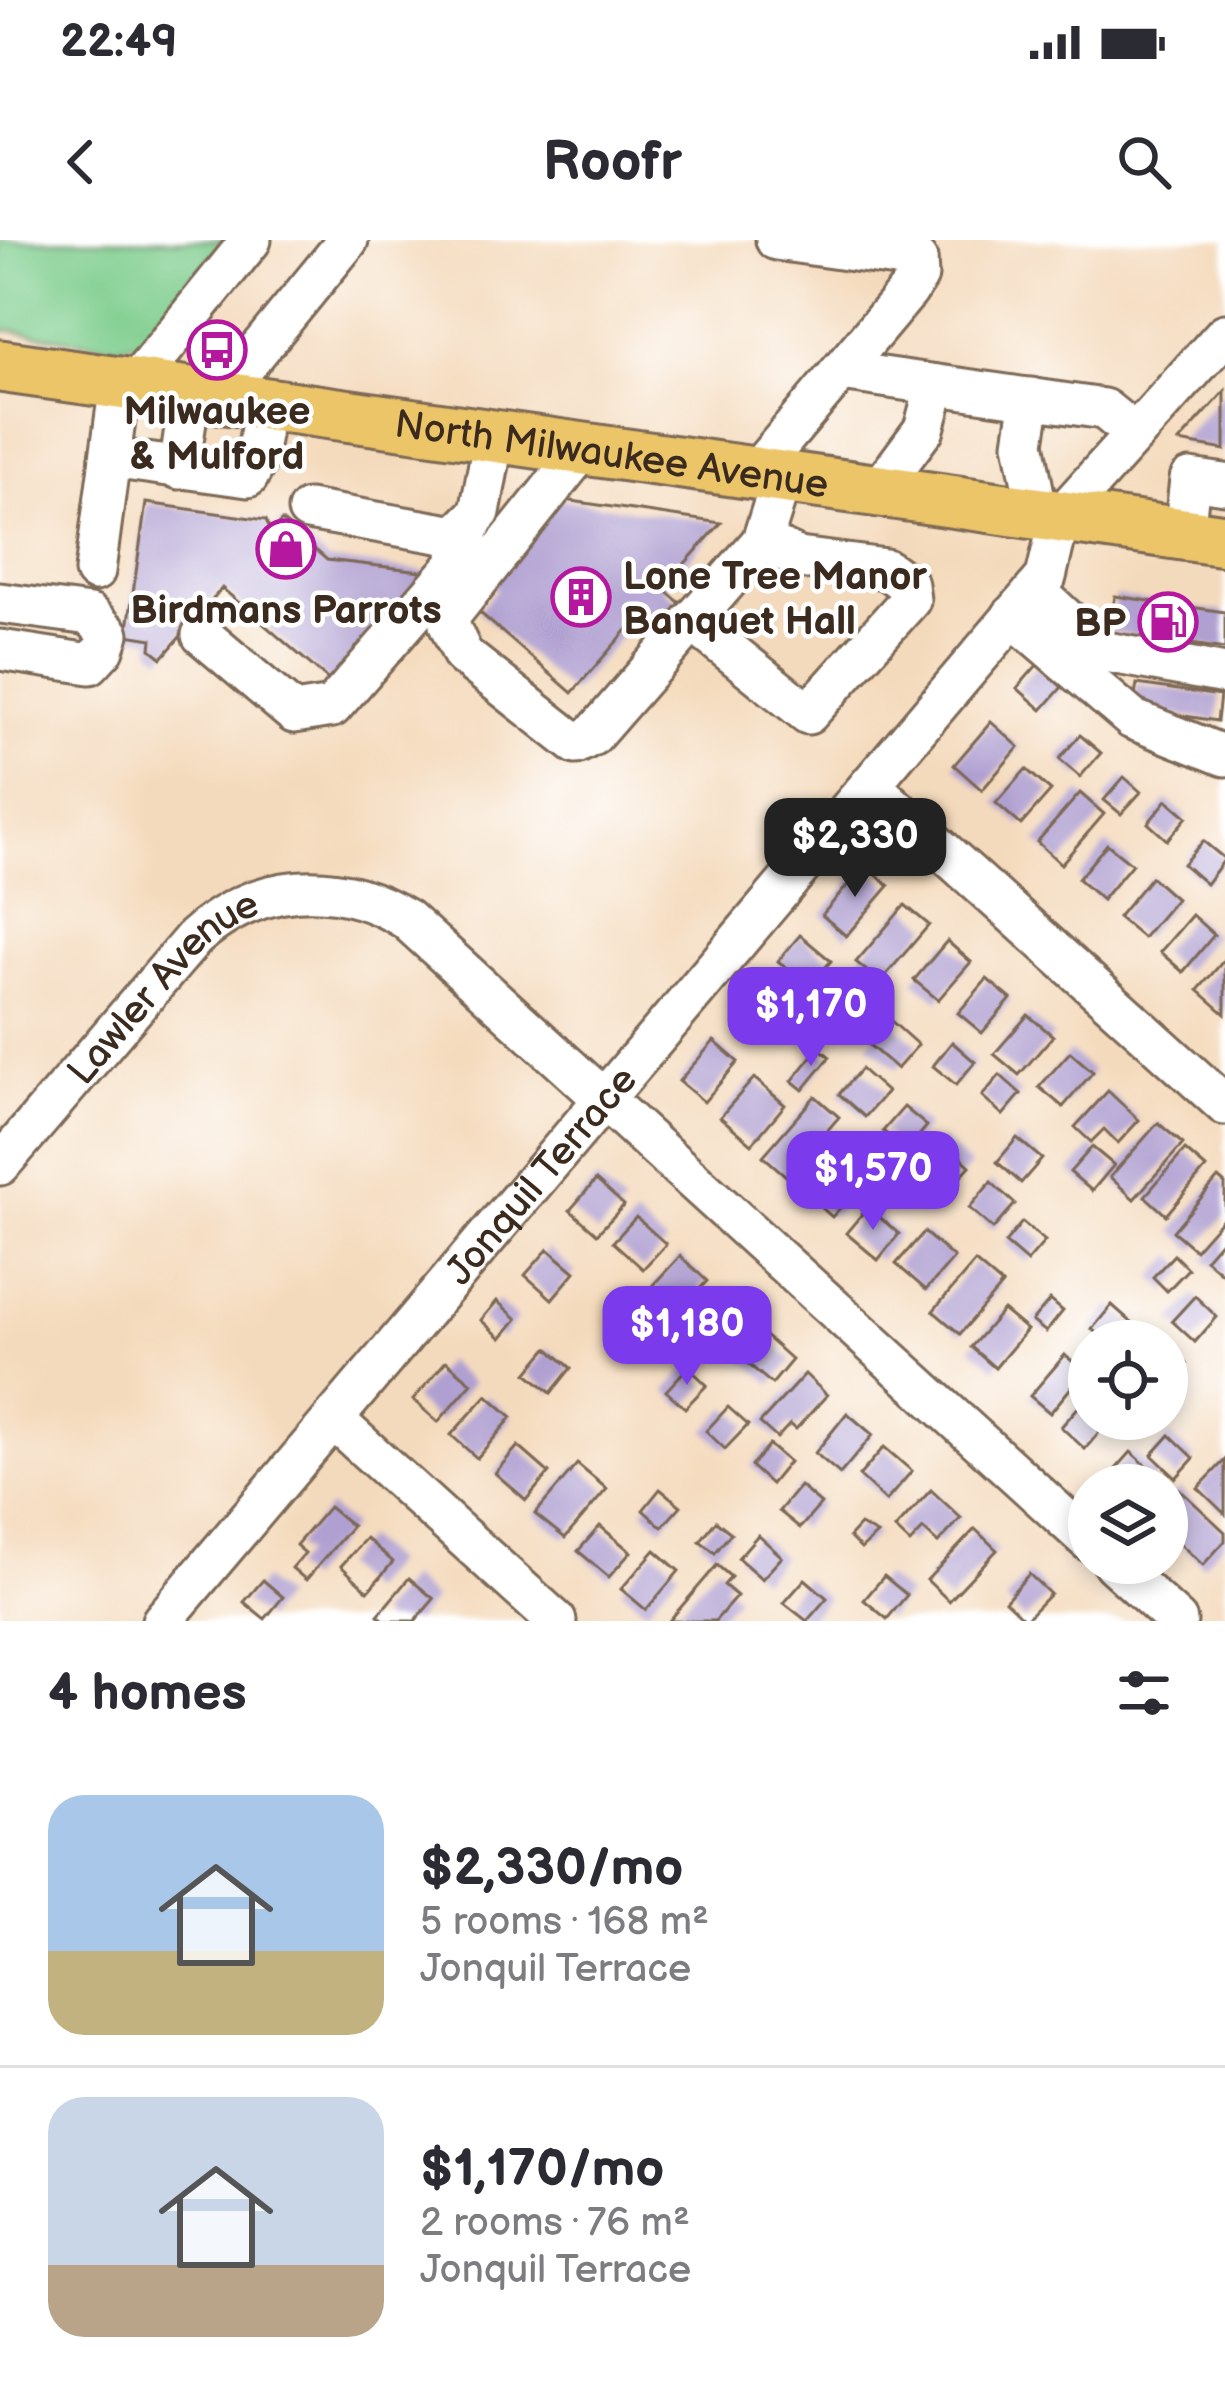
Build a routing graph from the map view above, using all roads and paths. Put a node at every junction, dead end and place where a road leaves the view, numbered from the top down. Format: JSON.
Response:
{"nodes":[{"id":1,"x":251,"y":240,"type":"edge"},
{"id":2,"x":349,"y":240,"type":"edge"},
{"id":3,"x":776,"y":240,"type":"edge"},
{"id":4,"x":909,"y":250,"type":"edge"},
{"id":5,"x":1225,"y":334,"type":"edge"},
{"id":6,"x":0,"y":366,"type":"edge"},
{"id":7,"x":841,"y":371,"type":"junction"},
{"id":8,"x":127,"y":384,"type":"junction"},
{"id":9,"x":936,"y":385,"type":"junction"},
{"id":10,"x":1031,"y":398,"type":"junction"},
{"id":11,"x":225,"y":399,"type":"junction"},
{"id":12,"x":1135,"y":434,"type":"junction"},
{"id":13,"x":494,"y":437,"type":"junction"},
{"id":14,"x":583,"y":449,"type":"junction"},
{"id":15,"x":110,"y":458,"type":"junction"},
{"id":16,"x":179,"y":469,"type":"junction"},
{"id":17,"x":769,"y":476,"type":"junction"},
{"id":18,"x":1225,"y":484,"type":"edge"},
{"id":19,"x":878,"y":491,"type":"junction"},
{"id":20,"x":308,"y":510,"type":"dead end"},
{"id":21,"x":1049,"y":515,"type":"junction"},
{"id":22,"x":472,"y":523,"type":"junction"},
{"id":23,"x":1204,"y":537,"type":"edge"},
{"id":24,"x":762,"y":541,"type":"junction"},
{"id":25,"x":95,"y":571,"type":"dead end"},
{"id":26,"x":0,"y":603,"type":"edge"},
{"id":27,"x":1024,"y":603,"type":"junction"},
{"id":28,"x":692,"y":621,"type":"junction"},
{"id":29,"x":202,"y":634,"type":"dead end"},
{"id":30,"x":0,"y":650,"type":"edge"},
{"id":31,"x":1225,"y":674,"type":"edge"},
{"id":32,"x":1225,"y":756,"type":"edge"},
{"id":33,"x":870,"y":785,"type":"junction"},
{"id":34,"x":603,"y":1100,"type":"junction"},
{"id":35,"x":1225,"y":1106,"type":"edge"},
{"id":36,"x":0,"y":1166,"type":"edge"},
{"id":37,"x":333,"y":1419,"type":"junction"},
{"id":38,"x":1068,"y":1522,"type":"edge"},
{"id":39,"x":1136,"y":1584,"type":"edge"},
{"id":40,"x":163,"y":1621,"type":"edge"},
{"id":41,"x":556,"y":1621,"type":"edge"},
{"id":42,"x":1177,"y":1621,"type":"edge"}],
"edges":[{"from":1,"to":8,"type":"street"},
{"from":2,"to":11,"type":"street"},
{"from":3,"to":4,"type":"street"},
{"from":4,"to":7,"type":"street"},
{"from":5,"to":12,"type":"street","name":"Jonquil Terrace"},
{"from":6,"to":8,"type":"main road","name":"North Milwaukee Avenue"},
{"from":7,"to":9,"type":"street"},
{"from":7,"to":17,"type":"street"},
{"from":8,"to":11,"type":"main road","name":"North Milwaukee Avenue"},
{"from":8,"to":15,"type":"street"},
{"from":9,"to":10,"type":"street"},
{"from":9,"to":19,"type":"street"},
{"from":10,"to":12,"type":"street"},
{"from":10,"to":21,"type":"street"},
{"from":11,"to":13,"type":"main road","name":"North Milwaukee Avenue"},
{"from":11,"to":16,"type":"street"},
{"from":11,"to":16,"type":"street"},
{"from":12,"to":21,"type":"street","name":"Jonquil Terrace"},
{"from":13,"to":14,"type":"main road","name":"North Milwaukee Avenue"},
{"from":13,"to":22,"type":"street"},
{"from":14,"to":17,"type":"main road","name":"North Milwaukee Avenue"},
{"from":14,"to":28,"type":"street"},
{"from":15,"to":16,"type":"street"},
{"from":15,"to":25,"type":"street"},
{"from":17,"to":19,"type":"main road","name":"North Milwaukee Avenue"},
{"from":17,"to":24,"type":"street"},
{"from":18,"to":23,"type":"street"},
{"from":19,"to":21,"type":"main road","name":"North Milwaukee Avenue"},
{"from":20,"to":22,"type":"street"},
{"from":21,"to":23,"type":"main road","name":"North Milwaukee Avenue"},
{"from":21,"to":27,"type":"street","name":"Jonquil Terrace"},
{"from":22,"to":29,"type":"street"},
{"from":24,"to":28,"type":"street"},
{"from":24,"to":28,"type":"street"},
{"from":26,"to":30,"type":"street"},
{"from":27,"to":31,"type":"street"},
{"from":27,"to":32,"type":"street"},
{"from":27,"to":33,"type":"street","name":"Jonquil Terrace"},
{"from":33,"to":34,"type":"street","name":"Jonquil Terrace"},
{"from":33,"to":35,"type":"street"},
{"from":34,"to":36,"type":"street","name":"Lawler Avenue"},
{"from":34,"to":37,"type":"street","name":"Jonquil Terrace"},
{"from":34,"to":38,"type":"street","name":"Lawler Avenue"},
{"from":37,"to":40,"type":"street","name":"Jonquil Terrace"},
{"from":37,"to":41,"type":"street"},
{"from":39,"to":42,"type":"street"}]}
